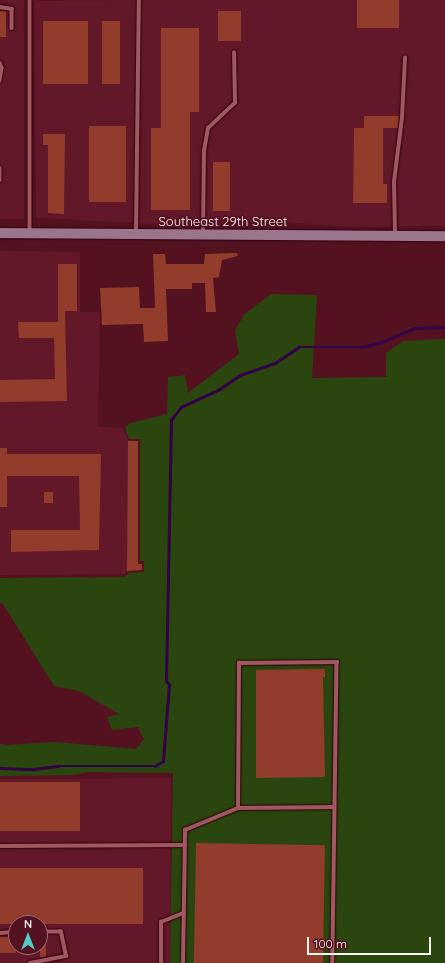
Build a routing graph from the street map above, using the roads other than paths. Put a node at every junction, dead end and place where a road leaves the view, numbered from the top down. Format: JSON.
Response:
{"nodes":[{"id":1,"x":30,"y":0,"type":"edge"},
{"id":2,"x":139,"y":0,"type":"edge"},
{"id":3,"x":0,"y":7,"type":"edge"},
{"id":4,"x":12,"y":28,"type":"dead end"},
{"id":5,"x":234,"y":53,"type":"dead end"},
{"id":6,"x":405,"y":58,"type":"dead end"},
{"id":7,"x":0,"y":63,"type":"edge"},
{"id":8,"x":0,"y":81,"type":"edge"},
{"id":9,"x":0,"y":168,"type":"edge"},
{"id":10,"x":0,"y":180,"type":"edge"},
{"id":11,"x":0,"y":233,"type":"edge"},
{"id":12,"x":30,"y":233,"type":"junction"},
{"id":13,"x":136,"y":233,"type":"junction"},
{"id":14,"x":203,"y":234,"type":"junction"},
{"id":15,"x":395,"y":235,"type":"junction"},
{"id":16,"x":445,"y":236,"type":"edge"},
{"id":17,"x":334,"y":807,"type":"junction"},
{"id":18,"x":238,"y":808,"type":"junction"},
{"id":19,"x":185,"y":845,"type":"junction"},
{"id":20,"x":0,"y":846,"type":"edge"},
{"id":21,"x":183,"y":913,"type":"junction"},
{"id":22,"x":48,"y":932,"type":"edge"},
{"id":23,"x":30,"y":963,"type":"edge"},
{"id":24,"x":161,"y":963,"type":"edge"},
{"id":25,"x":183,"y":963,"type":"edge"},
{"id":26,"x":333,"y":963,"type":"edge"}],
"edges":[{"from":1,"to":12,"type":"lane"},
{"from":2,"to":13,"type":"lane"},
{"from":3,"to":4,"type":"lane"},
{"from":5,"to":14,"type":"lane"},
{"from":6,"to":15,"type":"lane"},
{"from":7,"to":8,"type":"lane"},
{"from":9,"to":10,"type":"lane"},
{"from":11,"to":12,"type":"main road","name":"Southeast 29th Street"},
{"from":12,"to":13,"type":"main road","name":"Southeast 29th Street"},
{"from":13,"to":14,"type":"main road","name":"Southeast 29th Street"},
{"from":14,"to":15,"type":"main road","name":"Southeast 29th Street"},
{"from":15,"to":16,"type":"main road","name":"Southeast 29th Street"},
{"from":17,"to":18,"type":"lane"},
{"from":17,"to":18,"type":"lane"},
{"from":17,"to":26,"type":"lane"},
{"from":18,"to":19,"type":"lane"},
{"from":19,"to":20,"type":"lane"},
{"from":19,"to":21,"type":"lane"},
{"from":21,"to":24,"type":"lane"},
{"from":21,"to":25,"type":"lane"},
{"from":22,"to":23,"type":"lane"}]}
